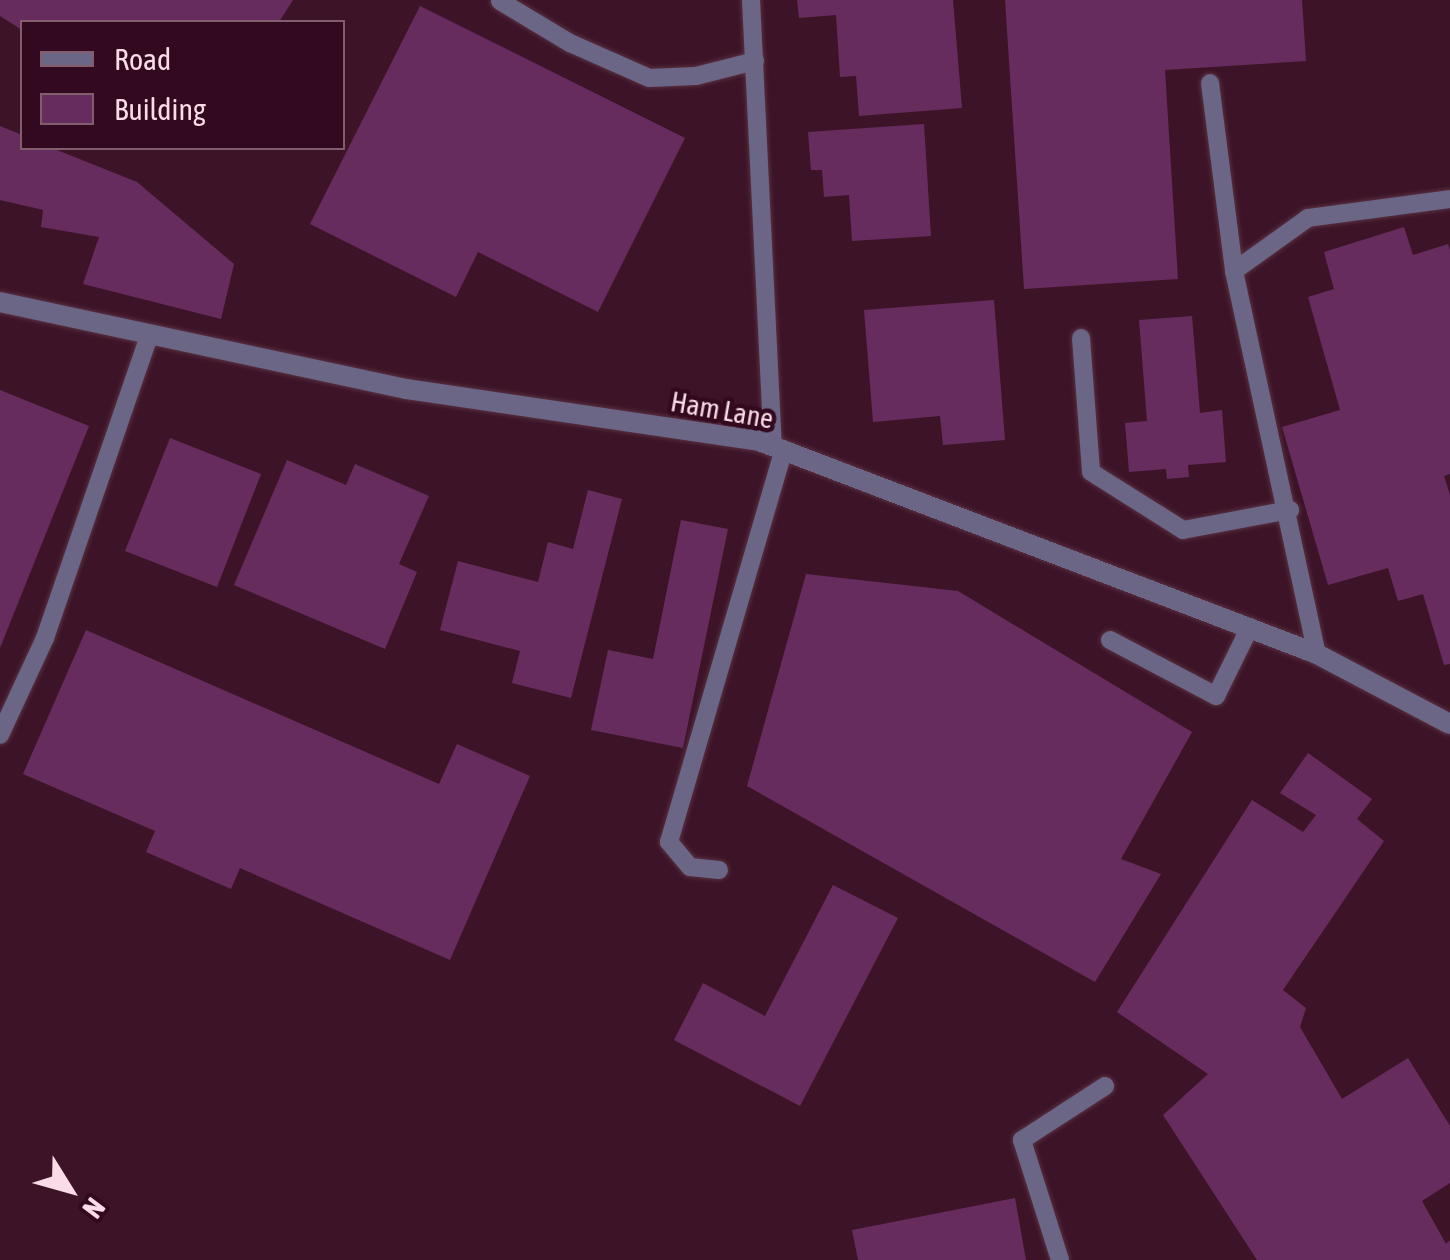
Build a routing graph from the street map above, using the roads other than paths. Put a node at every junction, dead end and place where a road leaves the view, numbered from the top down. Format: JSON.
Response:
{"nodes":[{"id":1,"x":750,"y":0,"type":"edge"},
{"id":2,"x":500,"y":1,"type":"edge"},
{"id":3,"x":754,"y":61,"type":"junction"},
{"id":4,"x":1210,"y":83,"type":"dead end"},
{"id":5,"x":1450,"y":199,"type":"edge"},
{"id":6,"x":1234,"y":271,"type":"junction"},
{"id":7,"x":0,"y":302,"type":"edge"},
{"id":8,"x":150,"y":336,"type":"junction"},
{"id":9,"x":1081,"y":338,"type":"dead end"},
{"id":10,"x":778,"y":448,"type":"junction"},
{"id":11,"x":1290,"y":510,"type":"junction"},
{"id":12,"x":1250,"y":626,"type":"junction"},
{"id":13,"x":1110,"y":640,"type":"dead end"},
{"id":14,"x":1317,"y":654,"type":"junction"},
{"id":15,"x":1450,"y":724,"type":"edge"},
{"id":16,"x":0,"y":735,"type":"edge"},
{"id":17,"x":719,"y":870,"type":"dead end"},
{"id":18,"x":1105,"y":1086,"type":"dead end"},
{"id":19,"x":1060,"y":1260,"type":"edge"}],
"edges":[{"from":1,"to":3,"type":"lane"},
{"from":2,"to":3,"type":"lane"},
{"from":3,"to":10,"type":"lane"},
{"from":4,"to":6,"type":"lane"},
{"from":5,"to":6,"type":"lane"},
{"from":6,"to":11,"type":"lane"},
{"from":7,"to":8,"type":"street","name":"Ham Lane"},
{"from":8,"to":10,"type":"street","name":"Ham Lane"},
{"from":8,"to":16,"type":"lane"},
{"from":9,"to":11,"type":"lane"},
{"from":10,"to":12,"type":"street","name":"Ham Lane"},
{"from":10,"to":17,"type":"lane"},
{"from":11,"to":14,"type":"lane"},
{"from":12,"to":13,"type":"lane"},
{"from":12,"to":14,"type":"street","name":"Ham Lane"},
{"from":14,"to":15,"type":"street","name":"Ham Lane"},
{"from":18,"to":19,"type":"lane"}]}
